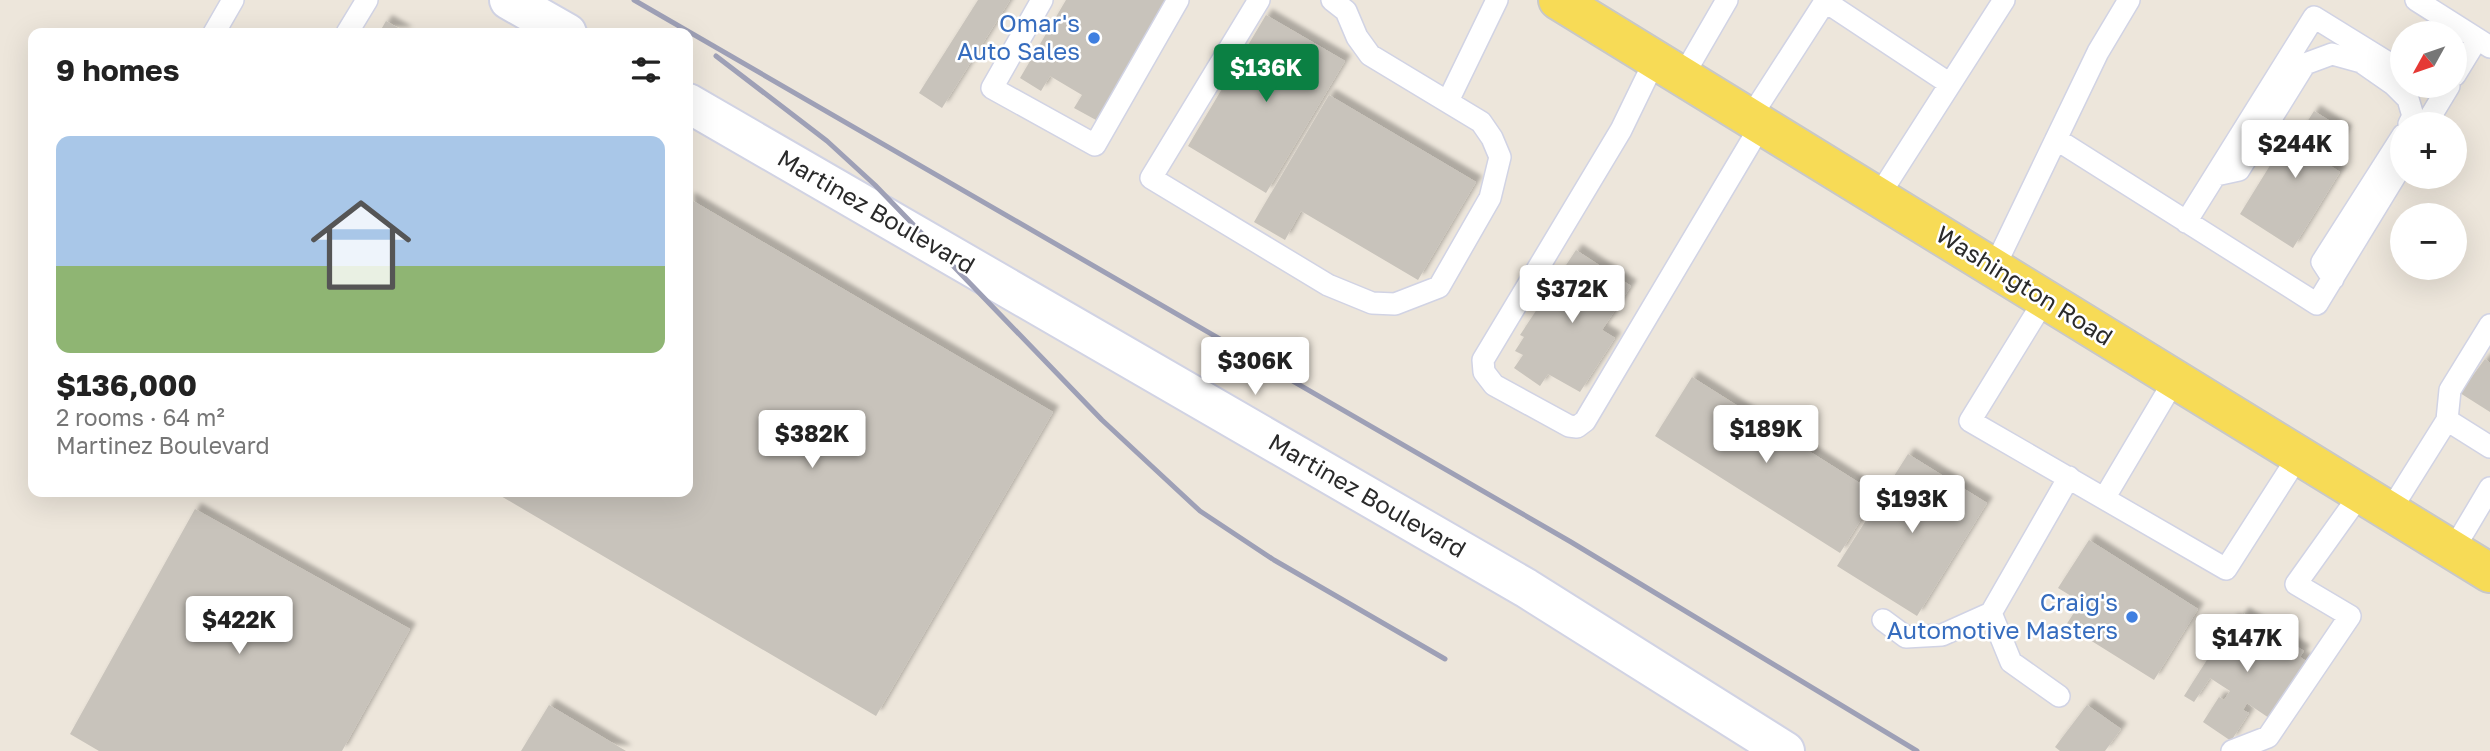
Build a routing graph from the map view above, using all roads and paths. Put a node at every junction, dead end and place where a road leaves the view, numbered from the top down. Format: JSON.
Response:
{"nodes":[{"id":1,"x":233,"y":0,"type":"edge"},
{"id":2,"x":367,"y":0,"type":"edge"},
{"id":3,"x":509,"y":0,"type":"edge"},
{"id":4,"x":1042,"y":0,"type":"edge"},
{"id":5,"x":1178,"y":0,"type":"edge"},
{"id":6,"x":1259,"y":0,"type":"edge"},
{"id":7,"x":1332,"y":0,"type":"edge"},
{"id":8,"x":1497,"y":0,"type":"edge"},
{"id":9,"x":1558,"y":0,"type":"edge"},
{"id":10,"x":1727,"y":0,"type":"edge"},
{"id":11,"x":2004,"y":0,"type":"edge"},
{"id":12,"x":2129,"y":0,"type":"edge"},
{"id":13,"x":1826,"y":1,"type":"edge"},
{"id":14,"x":2428,"y":3,"type":"edge"},
{"id":15,"x":2320,"y":9,"type":"edge"},
{"id":16,"x":217,"y":28,"type":"edge"},
{"id":17,"x":350,"y":28,"type":"edge"},
{"id":18,"x":557,"y":28,"type":"edge"},
{"id":19,"x":2484,"y":43,"type":"edge"},
{"id":20,"x":2468,"y":61,"type":"edge"},
{"id":21,"x":2390,"y":62,"type":"edge"},
{"id":22,"x":1669,"y":68,"type":"junction"},
{"id":23,"x":1950,"y":83,"type":"junction"},
{"id":24,"x":1448,"y":101,"type":"junction"},
{"id":25,"x":693,"y":106,"type":"edge"},
{"id":26,"x":2412,"y":112,"type":"edge"},
{"id":27,"x":1756,"y":122,"type":"junction"},
{"id":28,"x":2056,"y":139,"type":"junction"},
{"id":29,"x":2390,"y":155,"type":"edge"},
{"id":30,"x":2216,"y":175,"type":"junction"},
{"id":31,"x":2390,"y":185,"type":"edge"},
{"id":32,"x":1878,"y":197,"type":"junction"},
{"id":33,"x":2186,"y":222,"type":"junction"},
{"id":34,"x":1994,"y":268,"type":"junction"},
{"id":35,"x":2333,"y":279,"type":"junction"},
{"id":36,"x":2045,"y":299,"type":"junction"},
{"id":37,"x":2490,"y":325,"type":"edge"},
{"id":38,"x":2175,"y":379,"type":"junction"},
{"id":39,"x":2447,"y":420,"type":"junction"},
{"id":40,"x":2490,"y":447,"type":"edge"},
{"id":41,"x":2299,"y":455,"type":"junction"},
{"id":42,"x":2069,"y":477,"type":"junction"},
{"id":43,"x":2490,"y":488,"type":"edge"},
{"id":44,"x":2105,"y":498,"type":"junction"},
{"id":45,"x":2375,"y":502,"type":"junction"},
{"id":46,"x":2453,"y":550,"type":"junction"},
{"id":47,"x":2490,"y":573,"type":"edge"},
{"id":48,"x":1991,"y":613,"type":"junction"},
{"id":49,"x":1883,"y":620,"type":"dead end"},
{"id":50,"x":2059,"y":696,"type":"dead end"},
{"id":51,"x":1785,"y":751,"type":"edge"},
{"id":52,"x":2232,"y":751,"type":"edge"}],
"edges":[{"from":1,"to":16,"type":"lane"},
{"from":2,"to":17,"type":"lane"},
{"from":3,"to":18,"type":"street"},
{"from":4,"to":5,"type":"lane"},
{"from":6,"to":24,"type":"lane"},
{"from":7,"to":24,"type":"lane"},
{"from":8,"to":24,"type":"lane"},
{"from":9,"to":22,"type":"main road","name":"Washington Road"},
{"from":10,"to":22,"type":"lane"},
{"from":11,"to":23,"type":"lane"},
{"from":12,"to":28,"type":"lane"},
{"from":13,"to":23,"type":"lane"},
{"from":13,"to":27,"type":"lane"},
{"from":14,"to":19,"type":"lane"},
{"from":15,"to":21,"type":"lane"},
{"from":15,"to":30,"type":"lane"},
{"from":19,"to":20,"type":"lane"},
{"from":22,"to":27,"type":"main road","name":"Washington Road"},
{"from":22,"to":27,"type":"lane"},
{"from":23,"to":32,"type":"lane"},
{"from":25,"to":51,"type":"street","name":"Martinez Boulevard"},
{"from":26,"to":30,"type":"lane"},
{"from":27,"to":32,"type":"main road","name":"Washington Road"},
{"from":28,"to":33,"type":"lane"},
{"from":28,"to":34,"type":"lane"},
{"from":29,"to":35,"type":"lane"},
{"from":30,"to":33,"type":"lane"},
{"from":31,"to":35,"type":"lane"},
{"from":32,"to":34,"type":"main road","name":"Washington Road"},
{"from":33,"to":35,"type":"lane"},
{"from":34,"to":36,"type":"main road","name":"Washington Road"},
{"from":36,"to":38,"type":"main road","name":"Washington Road"},
{"from":36,"to":42,"type":"lane"},
{"from":37,"to":39,"type":"lane"},
{"from":38,"to":41,"type":"main road","name":"Washington Road"},
{"from":38,"to":44,"type":"lane"},
{"from":39,"to":40,"type":"lane"},
{"from":39,"to":45,"type":"lane"},
{"from":41,"to":44,"type":"lane"},
{"from":41,"to":45,"type":"main road","name":"Washington Road"},
{"from":42,"to":44,"type":"lane"},
{"from":42,"to":48,"type":"lane"},
{"from":43,"to":46,"type":"lane"},
{"from":45,"to":46,"type":"main road","name":"Washington Road"},
{"from":45,"to":52,"type":"lane"},
{"from":46,"to":47,"type":"main road","name":"Washington Road"},
{"from":48,"to":49,"type":"lane"},
{"from":48,"to":50,"type":"lane"}]}
